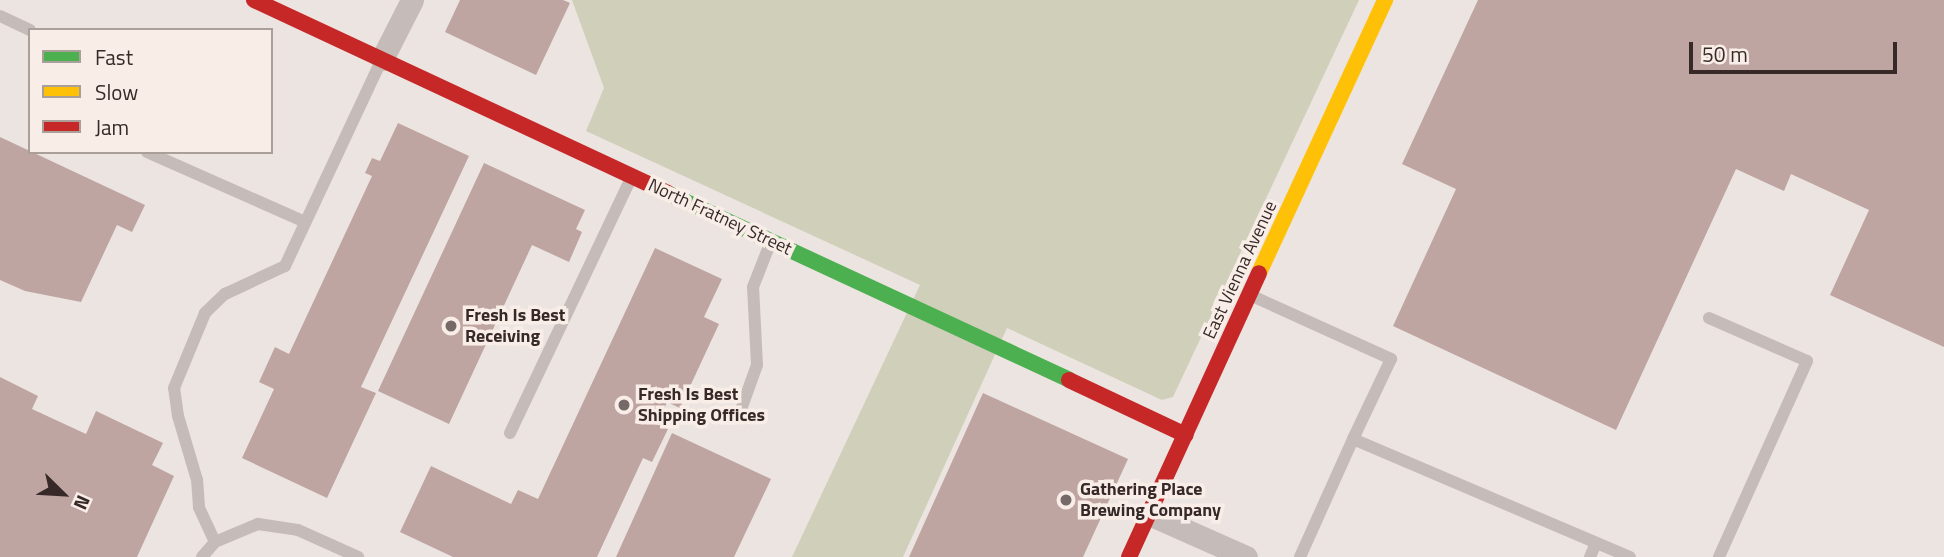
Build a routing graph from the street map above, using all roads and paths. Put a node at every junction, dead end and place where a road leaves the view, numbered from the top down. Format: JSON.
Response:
{"nodes":[{"id":1,"x":254,"y":0,"type":"edge"},
{"id":2,"x":412,"y":0,"type":"edge"},
{"id":3,"x":1385,"y":0,"type":"edge"},
{"id":4,"x":0,"y":16,"type":"edge"},
{"id":5,"x":28,"y":29,"type":"edge"},
{"id":6,"x":382,"y":59,"type":"junction"},
{"id":7,"x":152,"y":154,"type":"edge"},
{"id":8,"x":632,"y":176,"type":"junction"},
{"id":9,"x":305,"y":222,"type":"junction"},
{"id":10,"x":771,"y":241,"type":"junction"},
{"id":11,"x":1250,"y":295,"type":"junction"},
{"id":12,"x":1709,"y":318,"type":"dead end"},
{"id":13,"x":739,"y":415,"type":"dead end"},
{"id":14,"x":510,"y":433,"type":"dead end"},
{"id":15,"x":1186,"y":435,"type":"junction"},
{"id":16,"x":1353,"y":439,"type":"junction"},
{"id":17,"x":1149,"y":514,"type":"junction"},
{"id":18,"x":215,"y":542,"type":"junction"},
{"id":19,"x":1596,"y":542,"type":"junction"},
{"id":20,"x":202,"y":557,"type":"edge"},
{"id":21,"x":358,"y":557,"type":"edge"},
{"id":22,"x":1129,"y":557,"type":"edge"},
{"id":23,"x":1246,"y":557,"type":"edge"},
{"id":24,"x":1300,"y":557,"type":"edge"},
{"id":25,"x":1590,"y":557,"type":"edge"},
{"id":26,"x":1630,"y":557,"type":"edge"},
{"id":27,"x":1719,"y":557,"type":"edge"}],
"edges":[{"from":1,"to":6,"type":"street","name":"North Fratney Street"},
{"from":2,"to":6,"type":"street"},
{"from":3,"to":11,"type":"street","name":"East Vienna Avenue"},
{"from":4,"to":5,"type":"lane"},
{"from":6,"to":8,"type":"street","name":"North Fratney Street"},
{"from":6,"to":9,"type":"lane"},
{"from":7,"to":9,"type":"lane"},
{"from":8,"to":10,"type":"street","name":"North Fratney Street"},
{"from":8,"to":14,"type":"lane"},
{"from":9,"to":18,"type":"lane"},
{"from":10,"to":13,"type":"lane"},
{"from":10,"to":15,"type":"street","name":"North Fratney Street"},
{"from":11,"to":15,"type":"street","name":"East Vienna Avenue"},
{"from":11,"to":16,"type":"lane"},
{"from":12,"to":27,"type":"lane"},
{"from":15,"to":17,"type":"street","name":"East Vienna Avenue"},
{"from":16,"to":19,"type":"lane"},
{"from":16,"to":24,"type":"lane"},
{"from":17,"to":22,"type":"street","name":"East Vienna Avenue"},
{"from":17,"to":23,"type":"street"},
{"from":18,"to":20,"type":"lane"},
{"from":18,"to":21,"type":"lane"},
{"from":19,"to":25,"type":"lane"},
{"from":19,"to":26,"type":"lane"}]}
